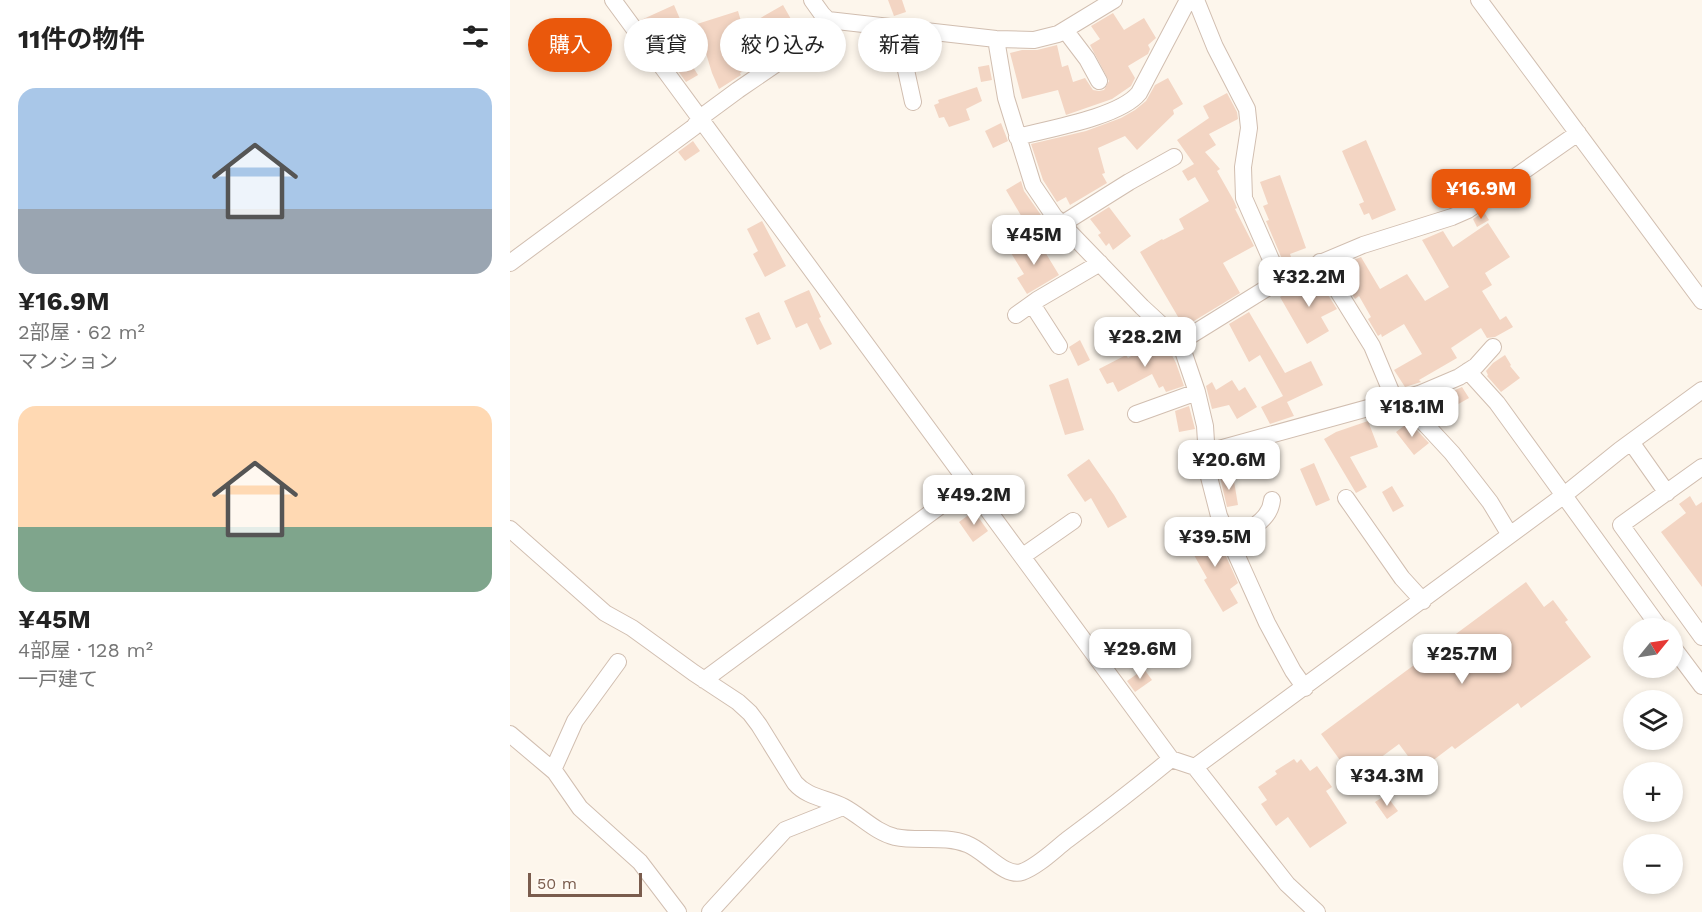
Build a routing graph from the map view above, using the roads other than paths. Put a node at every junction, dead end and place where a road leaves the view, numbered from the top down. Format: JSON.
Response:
{"nodes":[{"id":1,"x":613,"y":0,"type":"edge"},
{"id":2,"x":812,"y":0,"type":"edge"},
{"id":3,"x":1114,"y":0,"type":"edge"},
{"id":4,"x":1188,"y":0,"type":"edge"},
{"id":5,"x":1196,"y":0,"type":"edge"},
{"id":6,"x":1479,"y":0,"type":"edge"},
{"id":7,"x":826,"y":18,"type":"edge"},
{"id":8,"x":1065,"y":30,"type":"junction"},
{"id":9,"x":942,"y":34,"type":"edge"},
{"id":10,"x":996,"y":39,"type":"junction"},
{"id":11,"x":765,"y":72,"type":"edge"},
{"id":12,"x":906,"y":72,"type":"edge"},
{"id":13,"x":1099,"y":81,"type":"dead end"},
{"id":14,"x":913,"y":102,"type":"dead end"},
{"id":15,"x":700,"y":118,"type":"junction"},
{"id":16,"x":1578,"y":133,"type":"junction"},
{"id":17,"x":1017,"y":137,"type":"junction"},
{"id":18,"x":1174,"y":157,"type":"dead end"},
{"id":19,"x":1062,"y":224,"type":"junction"},
{"id":20,"x":1100,"y":262,"type":"junction"},
{"id":21,"x":1320,"y":262,"type":"junction"},
{"id":22,"x":510,"y":263,"type":"edge"},
{"id":23,"x":1280,"y":280,"type":"junction"},
{"id":24,"x":1702,"y":301,"type":"edge"},
{"id":25,"x":1032,"y":304,"type":"junction"},
{"id":26,"x":1016,"y":315,"type":"dead end"},
{"id":27,"x":1180,"y":342,"type":"junction"},
{"id":28,"x":1059,"y":346,"type":"dead end"},
{"id":29,"x":1493,"y":347,"type":"dead end"},
{"id":30,"x":1468,"y":371,"type":"junction"},
{"id":31,"x":1702,"y":390,"type":"edge"},
{"id":32,"x":1197,"y":392,"type":"junction"},
{"id":33,"x":1399,"y":400,"type":"junction"},
{"id":34,"x":1136,"y":414,"type":"dead end"},
{"id":35,"x":1630,"y":442,"type":"junction"},
{"id":36,"x":1208,"y":452,"type":"junction"},
{"id":37,"x":1702,"y":466,"type":"edge"},
{"id":38,"x":970,"y":484,"type":"junction"},
{"id":39,"x":1667,"y":493,"type":"junction"},
{"id":40,"x":1563,"y":496,"type":"junction"},
{"id":41,"x":1347,"y":498,"type":"dead end"},
{"id":42,"x":1272,"y":500,"type":"dead end"},
{"id":43,"x":1073,"y":521,"type":"dead end"},
{"id":44,"x":510,"y":529,"type":"edge"},
{"id":45,"x":1510,"y":535,"type":"junction"},
{"id":46,"x":1229,"y":541,"type":"junction"},
{"id":47,"x":1023,"y":556,"type":"junction"},
{"id":48,"x":1423,"y":601,"type":"junction"},
{"id":49,"x":1653,"y":618,"type":"edge"},
{"id":50,"x":1702,"y":637,"type":"edge"},
{"id":51,"x":1683,"y":661,"type":"edge"},
{"id":52,"x":618,"y":662,"type":"dead end"},
{"id":53,"x":704,"y":680,"type":"junction"},
{"id":54,"x":1702,"y":686,"type":"edge"},
{"id":55,"x":1305,"y":688,"type":"junction"},
{"id":56,"x":510,"y":734,"type":"edge"},
{"id":57,"x":1171,"y":759,"type":"junction"},
{"id":58,"x":1195,"y":767,"type":"junction"},
{"id":59,"x":553,"y":770,"type":"junction"},
{"id":60,"x":843,"y":807,"type":"junction"},
{"id":61,"x":712,"y":911,"type":"edge"},
{"id":62,"x":678,"y":912,"type":"edge"},
{"id":63,"x":1317,"y":912,"type":"edge"}],
"edges":[{"from":1,"to":15,"type":"street"},
{"from":2,"to":7,"type":"street"},
{"from":3,"to":8,"type":"street"},
{"from":4,"to":17,"type":"street"},
{"from":5,"to":23,"type":"street"},
{"from":6,"to":16,"type":"street"},
{"from":8,"to":10,"type":"street"},
{"from":8,"to":13,"type":"street"},
{"from":9,"to":10,"type":"street"},
{"from":10,"to":17,"type":"street"},
{"from":11,"to":15,"type":"street"},
{"from":12,"to":14,"type":"street"},
{"from":15,"to":22,"type":"street"},
{"from":15,"to":38,"type":"street"},
{"from":16,"to":21,"type":"street"},
{"from":16,"to":24,"type":"street"},
{"from":17,"to":19,"type":"street"},
{"from":18,"to":19,"type":"street"},
{"from":19,"to":20,"type":"street"},
{"from":20,"to":25,"type":"street"},
{"from":20,"to":27,"type":"street"},
{"from":21,"to":23,"type":"street"},
{"from":21,"to":33,"type":"street"},
{"from":23,"to":27,"type":"street"},
{"from":25,"to":26,"type":"street"},
{"from":25,"to":28,"type":"street"},
{"from":27,"to":32,"type":"street"},
{"from":29,"to":30,"type":"street"},
{"from":30,"to":33,"type":"street"},
{"from":30,"to":40,"type":"street"},
{"from":31,"to":35,"type":"street"},
{"from":32,"to":34,"type":"street"},
{"from":32,"to":36,"type":"street"},
{"from":33,"to":36,"type":"street"},
{"from":33,"to":45,"type":"street"},
{"from":35,"to":39,"type":"street"},
{"from":35,"to":40,"type":"street"},
{"from":36,"to":46,"type":"street"},
{"from":37,"to":39,"type":"street"},
{"from":38,"to":47,"type":"street"},
{"from":38,"to":53,"type":"street"},
{"from":39,"to":50,"type":"street"},
{"from":40,"to":45,"type":"street"},
{"from":40,"to":49,"type":"street"},
{"from":41,"to":48,"type":"street"},
{"from":42,"to":46,"type":"street"},
{"from":43,"to":47,"type":"street"},
{"from":44,"to":53,"type":"street"},
{"from":45,"to":48,"type":"street"},
{"from":46,"to":55,"type":"street"},
{"from":47,"to":57,"type":"street"},
{"from":48,"to":55,"type":"street"},
{"from":51,"to":54,"type":"street"},
{"from":52,"to":59,"type":"street"},
{"from":53,"to":60,"type":"street"},
{"from":55,"to":58,"type":"street"},
{"from":56,"to":59,"type":"street"},
{"from":57,"to":58,"type":"street"},
{"from":57,"to":60,"type":"street"},
{"from":58,"to":63,"type":"street"},
{"from":59,"to":62,"type":"street"},
{"from":60,"to":61,"type":"street"}]}
